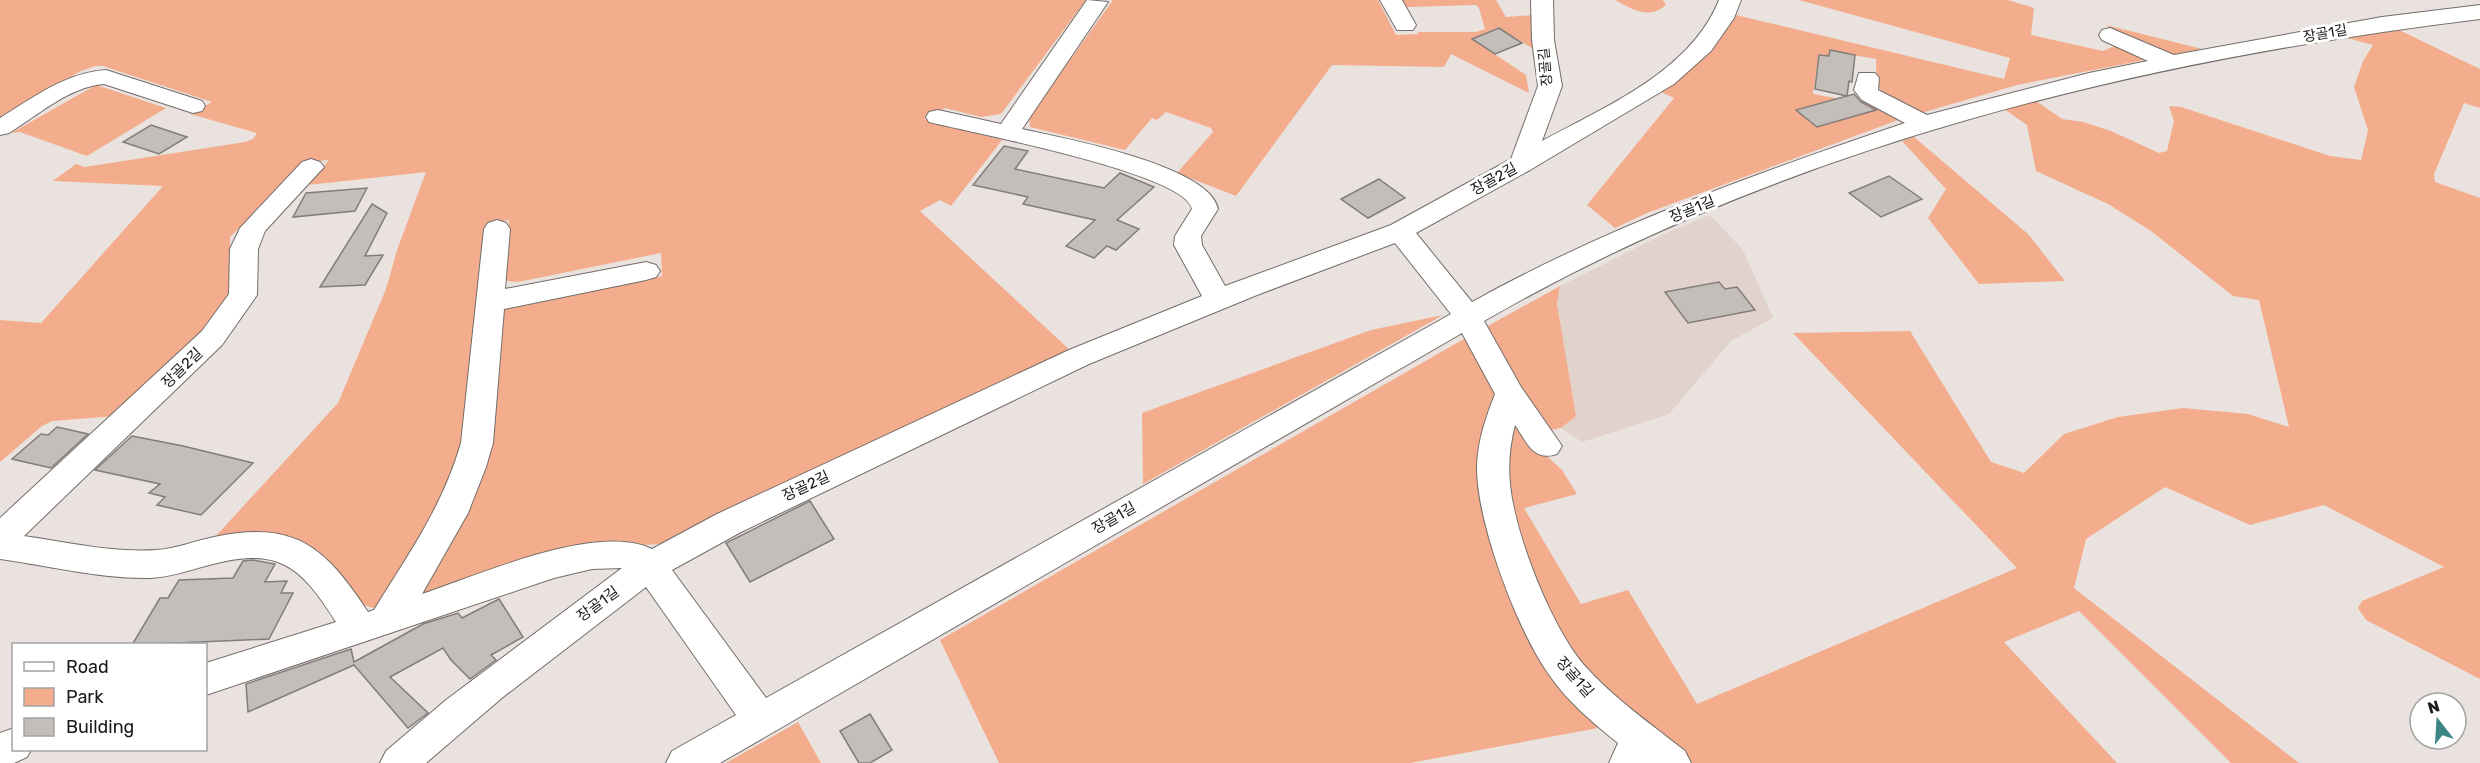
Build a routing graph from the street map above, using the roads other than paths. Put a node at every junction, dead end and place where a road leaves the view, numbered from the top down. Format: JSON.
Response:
{"nodes":[{"id":1,"x":1391,"y":0,"type":"edge"},
{"id":2,"x":1542,"y":0,"type":"edge"},
{"id":3,"x":1730,"y":0,"type":"edge"},
{"id":4,"x":1097,"y":2,"type":"dead end"},
{"id":5,"x":2480,"y":12,"type":"edge"},
{"id":6,"x":1405,"y":25,"type":"dead end"},
{"id":7,"x":2110,"y":34,"type":"dead end"},
{"id":8,"x":2172,"y":63,"type":"junction"},
{"id":9,"x":1867,"y":78,"type":"dead end"},
{"id":10,"x":194,"y":106,"type":"dead end"},
{"id":11,"x":938,"y":117,"type":"dead end"},
{"id":12,"x":1926,"y":124,"type":"junction"},
{"id":13,"x":0,"y":128,"type":"edge"},
{"id":14,"x":1007,"y":133,"type":"junction"},
{"id":15,"x":1521,"y":165,"type":"junction"},
{"id":16,"x":311,"y":167,"type":"dead end"},
{"id":17,"x":497,"y":229,"type":"dead end"},
{"id":18,"x":1400,"y":231,"type":"junction"},
{"id":19,"x":646,"y":271,"type":"dead end"},
{"id":20,"x":1218,"y":300,"type":"junction"},
{"id":21,"x":490,"y":302,"type":"junction"},
{"id":22,"x":1468,"y":317,"type":"junction"},
{"id":23,"x":1510,"y":394,"type":"junction"},
{"id":24,"x":1546,"y":446,"type":"dead end"},
{"id":25,"x":0,"y":538,"type":"edge"},
{"id":26,"x":0,"y":546,"type":"edge"},
{"id":27,"x":650,"y":566,"type":"junction"},
{"id":28,"x":373,"y":624,"type":"junction"},
{"id":29,"x":207,"y":679,"type":"edge"},
{"id":30,"x":760,"y":720,"type":"junction"},
{"id":31,"x":1634,"y":751,"type":"edge"},
{"id":32,"x":399,"y":763,"type":"edge"},
{"id":33,"x":686,"y":763,"type":"edge"},
{"id":34,"x":1672,"y":763,"type":"edge"}],
"edges":[{"from":1,"to":6,"type":"street"},
{"from":2,"to":15,"type":"street","name":"장골길"},
{"from":3,"to":15,"type":"street","name":"장골2길"},
{"from":4,"to":14,"type":"street"},
{"from":5,"to":8,"type":"street","name":"장골1길"},
{"from":7,"to":8,"type":"street"},
{"from":8,"to":12,"type":"street","name":"장골1길"},
{"from":9,"to":12,"type":"street"},
{"from":10,"to":13,"type":"street"},
{"from":11,"to":14,"type":"street"},
{"from":12,"to":22,"type":"street","name":"장골1길"},
{"from":14,"to":20,"type":"street"},
{"from":15,"to":18,"type":"street","name":"장골2길"},
{"from":16,"to":25,"type":"street","name":"장골2길"},
{"from":17,"to":21,"type":"street"},
{"from":18,"to":20,"type":"street","name":"장골2길"},
{"from":18,"to":22,"type":"street"},
{"from":19,"to":21,"type":"street"},
{"from":20,"to":27,"type":"street","name":"장골2길"},
{"from":21,"to":28,"type":"street"},
{"from":22,"to":23,"type":"street"},
{"from":22,"to":30,"type":"street","name":"장골1길"},
{"from":23,"to":24,"type":"street"},
{"from":23,"to":31,"type":"street","name":"장골1길"},
{"from":26,"to":28,"type":"street"},
{"from":27,"to":28,"type":"street"},
{"from":27,"to":30,"type":"street"},
{"from":27,"to":32,"type":"street","name":"장골1길"},
{"from":28,"to":29,"type":"street"},
{"from":30,"to":33,"type":"street","name":"장골1길"},
{"from":31,"to":34,"type":"street","name":"장골1길"}]}
